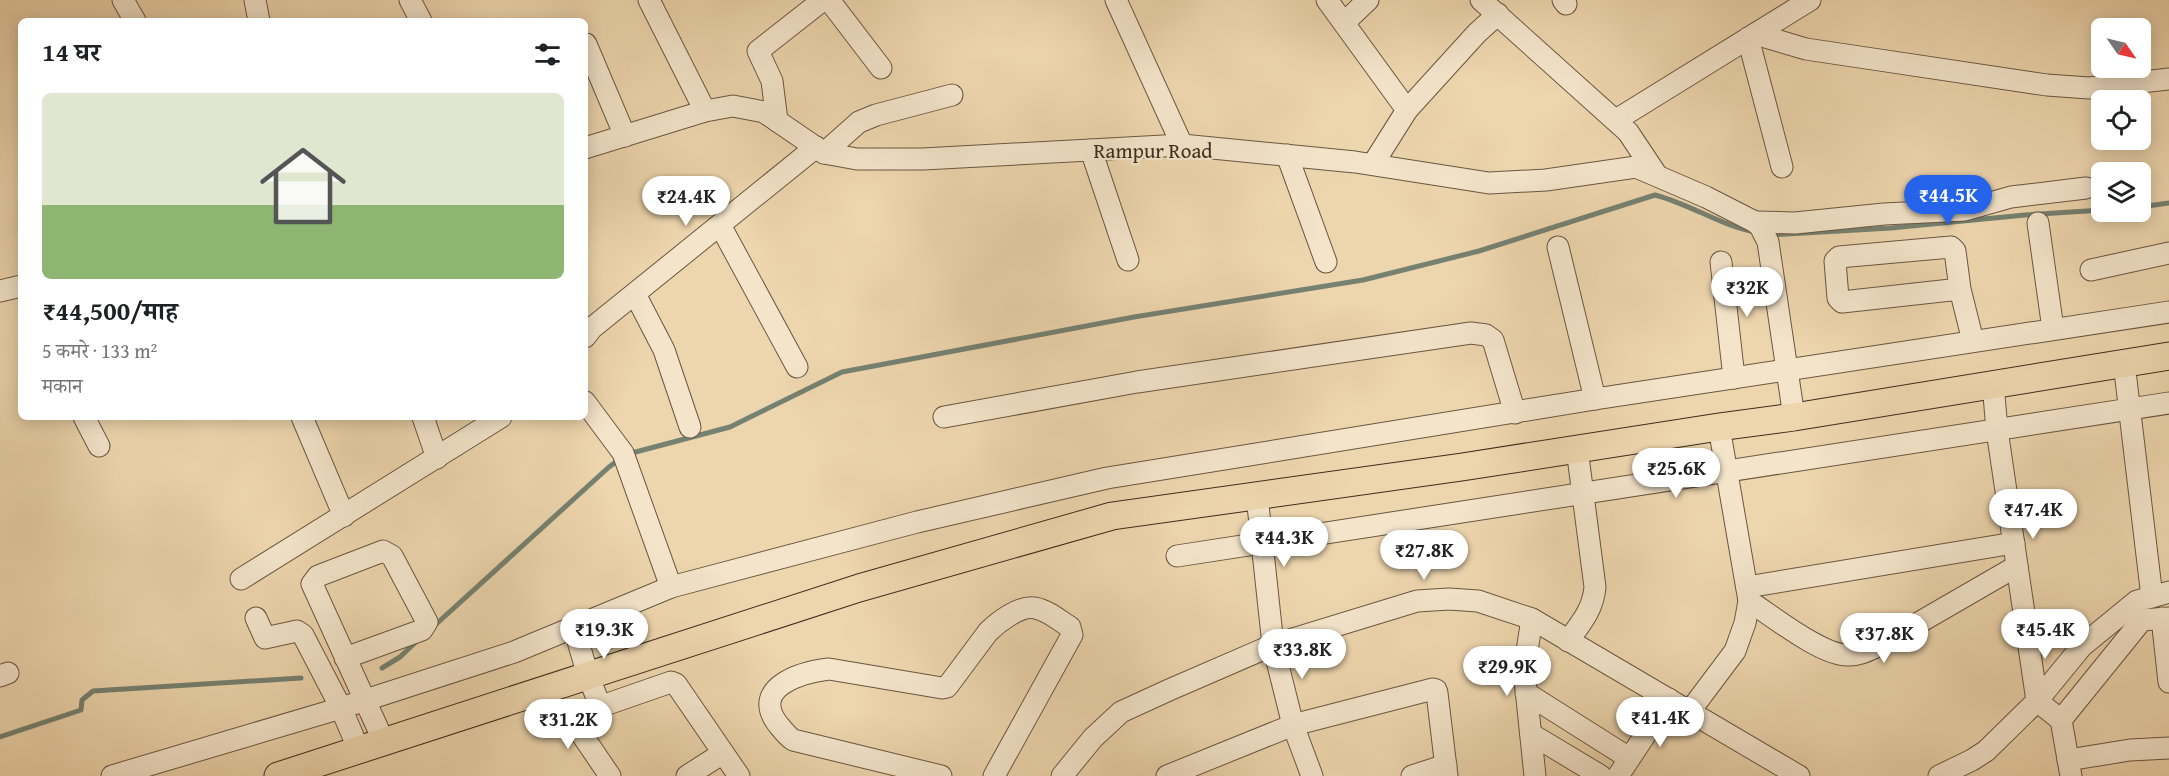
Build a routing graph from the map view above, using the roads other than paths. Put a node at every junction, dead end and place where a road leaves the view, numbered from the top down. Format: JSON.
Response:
{"nodes":[{"id":1,"x":123,"y":0,"type":"edge"},
{"id":2,"x":255,"y":0,"type":"edge"},
{"id":3,"x":410,"y":0,"type":"edge"},
{"id":4,"x":649,"y":0,"type":"edge"},
{"id":5,"x":823,"y":0,"type":"edge"},
{"id":6,"x":829,"y":0,"type":"edge"},
{"id":7,"x":1116,"y":0,"type":"edge"},
{"id":8,"x":1327,"y":0,"type":"edge"},
{"id":9,"x":1368,"y":0,"type":"edge"},
{"id":10,"x":1481,"y":0,"type":"edge"},
{"id":11,"x":1810,"y":0,"type":"edge"},
{"id":12,"x":1498,"y":14,"type":"junction"},
{"id":13,"x":133,"y":18,"type":"edge"},
{"id":14,"x":258,"y":18,"type":"edge"},
{"id":15,"x":419,"y":18,"type":"edge"},
{"id":16,"x":1344,"y":23,"type":"junction"},
{"id":17,"x":1752,"y":36,"type":"junction"},
{"id":18,"x":588,"y":49,"type":"edge"},
{"id":19,"x":881,"y":68,"type":"dead end"},
{"id":20,"x":2169,"y":79,"type":"edge"},
{"id":21,"x":952,"y":95,"type":"dead end"},
{"id":22,"x":1407,"y":110,"type":"junction"},
{"id":23,"x":705,"y":111,"type":"junction"},
{"id":24,"x":1616,"y":120,"type":"junction"},
{"id":25,"x":777,"y":121,"type":"junction"},
{"id":26,"x":625,"y":136,"type":"junction"},
{"id":27,"x":1182,"y":145,"type":"junction"},
{"id":28,"x":588,"y":147,"type":"edge"},
{"id":29,"x":820,"y":150,"type":"junction"},
{"id":30,"x":1091,"y":150,"type":"junction"},
{"id":31,"x":1287,"y":155,"type":"junction"},
{"id":32,"x":1373,"y":164,"type":"junction"},
{"id":33,"x":1782,"y":167,"type":"dead end"},
{"id":34,"x":1656,"y":174,"type":"junction"},
{"id":35,"x":2086,"y":188,"type":"dead end"},
{"id":36,"x":2038,"y":223,"type":"dead end"},
{"id":37,"x":720,"y":225,"type":"junction"},
{"id":38,"x":1761,"y":230,"type":"junction"},
{"id":39,"x":1558,"y":247,"type":"dead end"},
{"id":40,"x":2169,"y":253,"type":"edge"},
{"id":41,"x":1128,"y":260,"type":"dead end"},
{"id":42,"x":1326,"y":262,"type":"dead end"},
{"id":43,"x":1721,"y":262,"type":"dead end"},
{"id":44,"x":2091,"y":270,"type":"dead end"},
{"id":45,"x":1960,"y":289,"type":"junction"},
{"id":46,"x":635,"y":294,"type":"junction"},
{"id":47,"x":2169,"y":312,"type":"edge"},
{"id":48,"x":588,"y":327,"type":"edge"},
{"id":49,"x":2053,"y":329,"type":"junction"},
{"id":50,"x":1973,"y":342,"type":"junction"},
{"id":51,"x":2169,"y":356,"type":"edge"},
{"id":52,"x":2124,"y":363,"type":"junction"},
{"id":53,"x":797,"y":367,"type":"dead end"},
{"id":54,"x":1787,"y":370,"type":"junction"},
{"id":55,"x":1734,"y":378,"type":"junction"},
{"id":56,"x":1993,"y":384,"type":"junction"},
{"id":57,"x":1595,"y":399,"type":"junction"},
{"id":58,"x":2169,"y":403,"type":"edge"},
{"id":59,"x":588,"y":406,"type":"edge"},
{"id":60,"x":2128,"y":410,"type":"junction"},
{"id":61,"x":1515,"y":413,"type":"junction"},
{"id":62,"x":944,"y":417,"type":"dead end"},
{"id":63,"x":1794,"y":417,"type":"junction"},
{"id":64,"x":86,"y":420,"type":"edge"},
{"id":65,"x":303,"y":420,"type":"edge"},
{"id":66,"x":424,"y":420,"type":"edge"},
{"id":67,"x":496,"y":420,"type":"edge"},
{"id":68,"x":690,"y":427,"type":"dead end"},
{"id":69,"x":1719,"y":427,"type":"junction"},
{"id":70,"x":1997,"y":430,"type":"junction"},
{"id":71,"x":99,"y":446,"type":"dead end"},
{"id":72,"x":1577,"y":449,"type":"junction"},
{"id":73,"x":437,"y":458,"type":"junction"},
{"id":74,"x":1726,"y":472,"type":"junction"},
{"id":75,"x":1583,"y":494,"type":"junction"},
{"id":76,"x":1257,"y":496,"type":"junction"},
{"id":77,"x":344,"y":516,"type":"junction"},
{"id":78,"x":1262,"y":543,"type":"junction"},
{"id":79,"x":2014,"y":543,"type":"junction"},
{"id":80,"x":1177,"y":556,"type":"dead end"},
{"id":81,"x":2017,"y":566,"type":"junction"},
{"id":82,"x":241,"y":579,"type":"dead end"},
{"id":83,"x":671,"y":587,"type":"junction"},
{"id":84,"x":1748,"y":594,"type":"junction"},
{"id":85,"x":2160,"y":595,"type":"edge"},
{"id":86,"x":256,"y":618,"type":"dead end"},
{"id":87,"x":2166,"y":618,"type":"edge"},
{"id":88,"x":1532,"y":619,"type":"junction"},
{"id":89,"x":574,"y":627,"type":"junction"},
{"id":90,"x":1568,"y":640,"type":"junction"},
{"id":91,"x":1273,"y":645,"type":"junction"},
{"id":92,"x":345,"y":658,"type":"junction"},
{"id":93,"x":588,"y":676,"type":"junction"},
{"id":94,"x":2169,"y":682,"type":"edge"},
{"id":95,"x":1526,"y":693,"type":"junction"},
{"id":96,"x":1669,"y":699,"type":"junction"},
{"id":97,"x":365,"y":700,"type":"junction"},
{"id":98,"x":2037,"y":701,"type":"junction"},
{"id":99,"x":600,"y":705,"type":"junction"},
{"id":100,"x":341,"y":708,"type":"junction"},
{"id":101,"x":1690,"y":711,"type":"junction"},
{"id":102,"x":2061,"y":720,"type":"junction"},
{"id":103,"x":1293,"y":725,"type":"junction"},
{"id":104,"x":1531,"y":734,"type":"junction"},
{"id":105,"x":372,"y":746,"type":"junction"},
{"id":106,"x":2169,"y":748,"type":"edge"},
{"id":107,"x":723,"y":753,"type":"junction"},
{"id":108,"x":1629,"y":758,"type":"junction"},
{"id":109,"x":2069,"y":768,"type":"edge"},
{"id":110,"x":162,"y":769,"type":"edge"},
{"id":111,"x":1447,"y":770,"type":"edge"},
{"id":112,"x":112,"y":776,"type":"edge"},
{"id":113,"x":278,"y":776,"type":"edge"},
{"id":114,"x":610,"y":776,"type":"edge"},
{"id":115,"x":687,"y":776,"type":"edge"},
{"id":116,"x":739,"y":776,"type":"edge"},
{"id":117,"x":941,"y":776,"type":"edge"},
{"id":118,"x":994,"y":776,"type":"edge"},
{"id":119,"x":1062,"y":776,"type":"edge"},
{"id":120,"x":1167,"y":776,"type":"edge"},
{"id":121,"x":1312,"y":776,"type":"edge"},
{"id":122,"x":1412,"y":776,"type":"edge"},
{"id":123,"x":1535,"y":776,"type":"edge"},
{"id":124,"x":1601,"y":776,"type":"edge"},
{"id":125,"x":1618,"y":776,"type":"edge"},
{"id":126,"x":1798,"y":776,"type":"edge"},
{"id":127,"x":1939,"y":776,"type":"edge"}],
"edges":[{"from":1,"to":13,"type":"street"},
{"from":2,"to":14,"type":"street"},
{"from":3,"to":15,"type":"street"},
{"from":4,"to":23,"type":"street"},
{"from":5,"to":25,"type":"street"},
{"from":6,"to":19,"type":"street"},
{"from":7,"to":27,"type":"street"},
{"from":8,"to":16,"type":"street"},
{"from":9,"to":16,"type":"street"},
{"from":10,"to":12,"type":"street"},
{"from":11,"to":17,"type":"street"},
{"from":12,"to":22,"type":"street"},
{"from":12,"to":24,"type":"street"},
{"from":16,"to":22,"type":"street"},
{"from":17,"to":20,"type":"street"},
{"from":17,"to":24,"type":"street"},
{"from":17,"to":33,"type":"street"},
{"from":18,"to":26,"type":"street"},
{"from":21,"to":29,"type":"street"},
{"from":22,"to":32,"type":"street"},
{"from":23,"to":25,"type":"street","name":"Rampur Road"},
{"from":23,"to":26,"type":"street","name":"Rampur Road"},
{"from":24,"to":34,"type":"street"},
{"from":25,"to":29,"type":"street","name":"Rampur Road"},
{"from":26,"to":28,"type":"street","name":"Rampur Road"},
{"from":27,"to":30,"type":"street","name":"Rampur Road"},
{"from":27,"to":31,"type":"street","name":"Rampur Road"},
{"from":29,"to":30,"type":"street","name":"Rampur Road"},
{"from":29,"to":37,"type":"street"},
{"from":30,"to":41,"type":"street"},
{"from":31,"to":32,"type":"street","name":"Rampur Road"},
{"from":31,"to":42,"type":"street"},
{"from":32,"to":34,"type":"street","name":"Rampur Road"},
{"from":34,"to":38,"type":"street","name":"Rampur Road"},
{"from":35,"to":38,"type":"street"},
{"from":36,"to":49,"type":"street"},
{"from":37,"to":46,"type":"street"},
{"from":37,"to":53,"type":"street"},
{"from":38,"to":54,"type":"street"},
{"from":39,"to":57,"type":"street"},
{"from":40,"to":44,"type":"street"},
{"from":43,"to":55,"type":"street"},
{"from":45,"to":45,"type":"street"},
{"from":45,"to":50,"type":"street"},
{"from":46,"to":48,"type":"street"},
{"from":46,"to":68,"type":"street"},
{"from":47,"to":49,"type":"street"},
{"from":49,"to":50,"type":"street"},
{"from":50,"to":54,"type":"street"},
{"from":51,"to":52,"type":"main road"},
{"from":52,"to":56,"type":"main road"},
{"from":52,"to":60,"type":"street"},
{"from":54,"to":55,"type":"street"},
{"from":54,"to":63,"type":"street"},
{"from":55,"to":57,"type":"street"},
{"from":56,"to":63,"type":"main road"},
{"from":56,"to":70,"type":"street"},
{"from":57,"to":61,"type":"street"},
{"from":58,"to":60,"type":"street"},
{"from":59,"to":83,"type":"street"},
{"from":60,"to":70,"type":"street"},
{"from":60,"to":85,"type":"street"},
{"from":61,"to":62,"type":"street"},
{"from":61,"to":83,"type":"street"},
{"from":63,"to":69,"type":"main road"},
{"from":64,"to":71,"type":"street"},
{"from":65,"to":77,"type":"street"},
{"from":66,"to":73,"type":"street"},
{"from":67,"to":73,"type":"street"},
{"from":69,"to":72,"type":"main road"},
{"from":69,"to":74,"type":"street"},
{"from":70,"to":74,"type":"street"},
{"from":70,"to":79,"type":"street"},
{"from":72,"to":75,"type":"street"},
{"from":72,"to":76,"type":"main road"},
{"from":73,"to":77,"type":"street"},
{"from":74,"to":75,"type":"street"},
{"from":74,"to":84,"type":"street"},
{"from":75,"to":78,"type":"street"},
{"from":75,"to":90,"type":"street"},
{"from":76,"to":78,"type":"street"},
{"from":76,"to":93,"type":"main road"},
{"from":77,"to":82,"type":"street"},
{"from":78,"to":80,"type":"street"},
{"from":78,"to":91,"type":"street"},
{"from":79,"to":81,"type":"street"},
{"from":79,"to":84,"type":"street"},
{"from":81,"to":84,"type":"street"},
{"from":81,"to":98,"type":"street"},
{"from":83,"to":89,"type":"street"},
{"from":84,"to":101,"type":"street"},
{"from":85,"to":98,"type":"street"},
{"from":86,"to":100,"type":"street"},
{"from":87,"to":94,"type":"street"},
{"from":87,"to":102,"type":"street"},
{"from":88,"to":90,"type":"street"},
{"from":88,"to":91,"type":"street"},
{"from":88,"to":95,"type":"street"},
{"from":89,"to":93,"type":"street"},
{"from":89,"to":97,"type":"street"},
{"from":90,"to":96,"type":"street"},
{"from":91,"to":103,"type":"street"},
{"from":91,"to":119,"type":"street"},
{"from":92,"to":92,"type":"street"},
{"from":92,"to":97,"type":"street"},
{"from":93,"to":99,"type":"street"},
{"from":93,"to":105,"type":"main road"},
{"from":95,"to":104,"type":"street"},
{"from":95,"to":108,"type":"street"},
{"from":96,"to":101,"type":"street"},
{"from":96,"to":108,"type":"street"},
{"from":97,"to":100,"type":"street"},
{"from":97,"to":105,"type":"street"},
{"from":98,"to":102,"type":"street"},
{"from":98,"to":127,"type":"street"},
{"from":99,"to":107,"type":"street"},
{"from":99,"to":114,"type":"street"},
{"from":100,"to":105,"type":"street"},
{"from":100,"to":110,"type":"street"},
{"from":101,"to":126,"type":"street"},
{"from":102,"to":109,"type":"street"},
{"from":103,"to":111,"type":"street"},
{"from":103,"to":120,"type":"street"},
{"from":103,"to":121,"type":"street"},
{"from":104,"to":123,"type":"street"},
{"from":104,"to":124,"type":"street"},
{"from":105,"to":113,"type":"main road"},
{"from":106,"to":109,"type":"street"},
{"from":107,"to":115,"type":"street"},
{"from":107,"to":116,"type":"street"},
{"from":108,"to":125,"type":"street"},
{"from":110,"to":112,"type":"street"},
{"from":111,"to":122,"type":"street"},
{"from":117,"to":118,"type":"street"}]}
